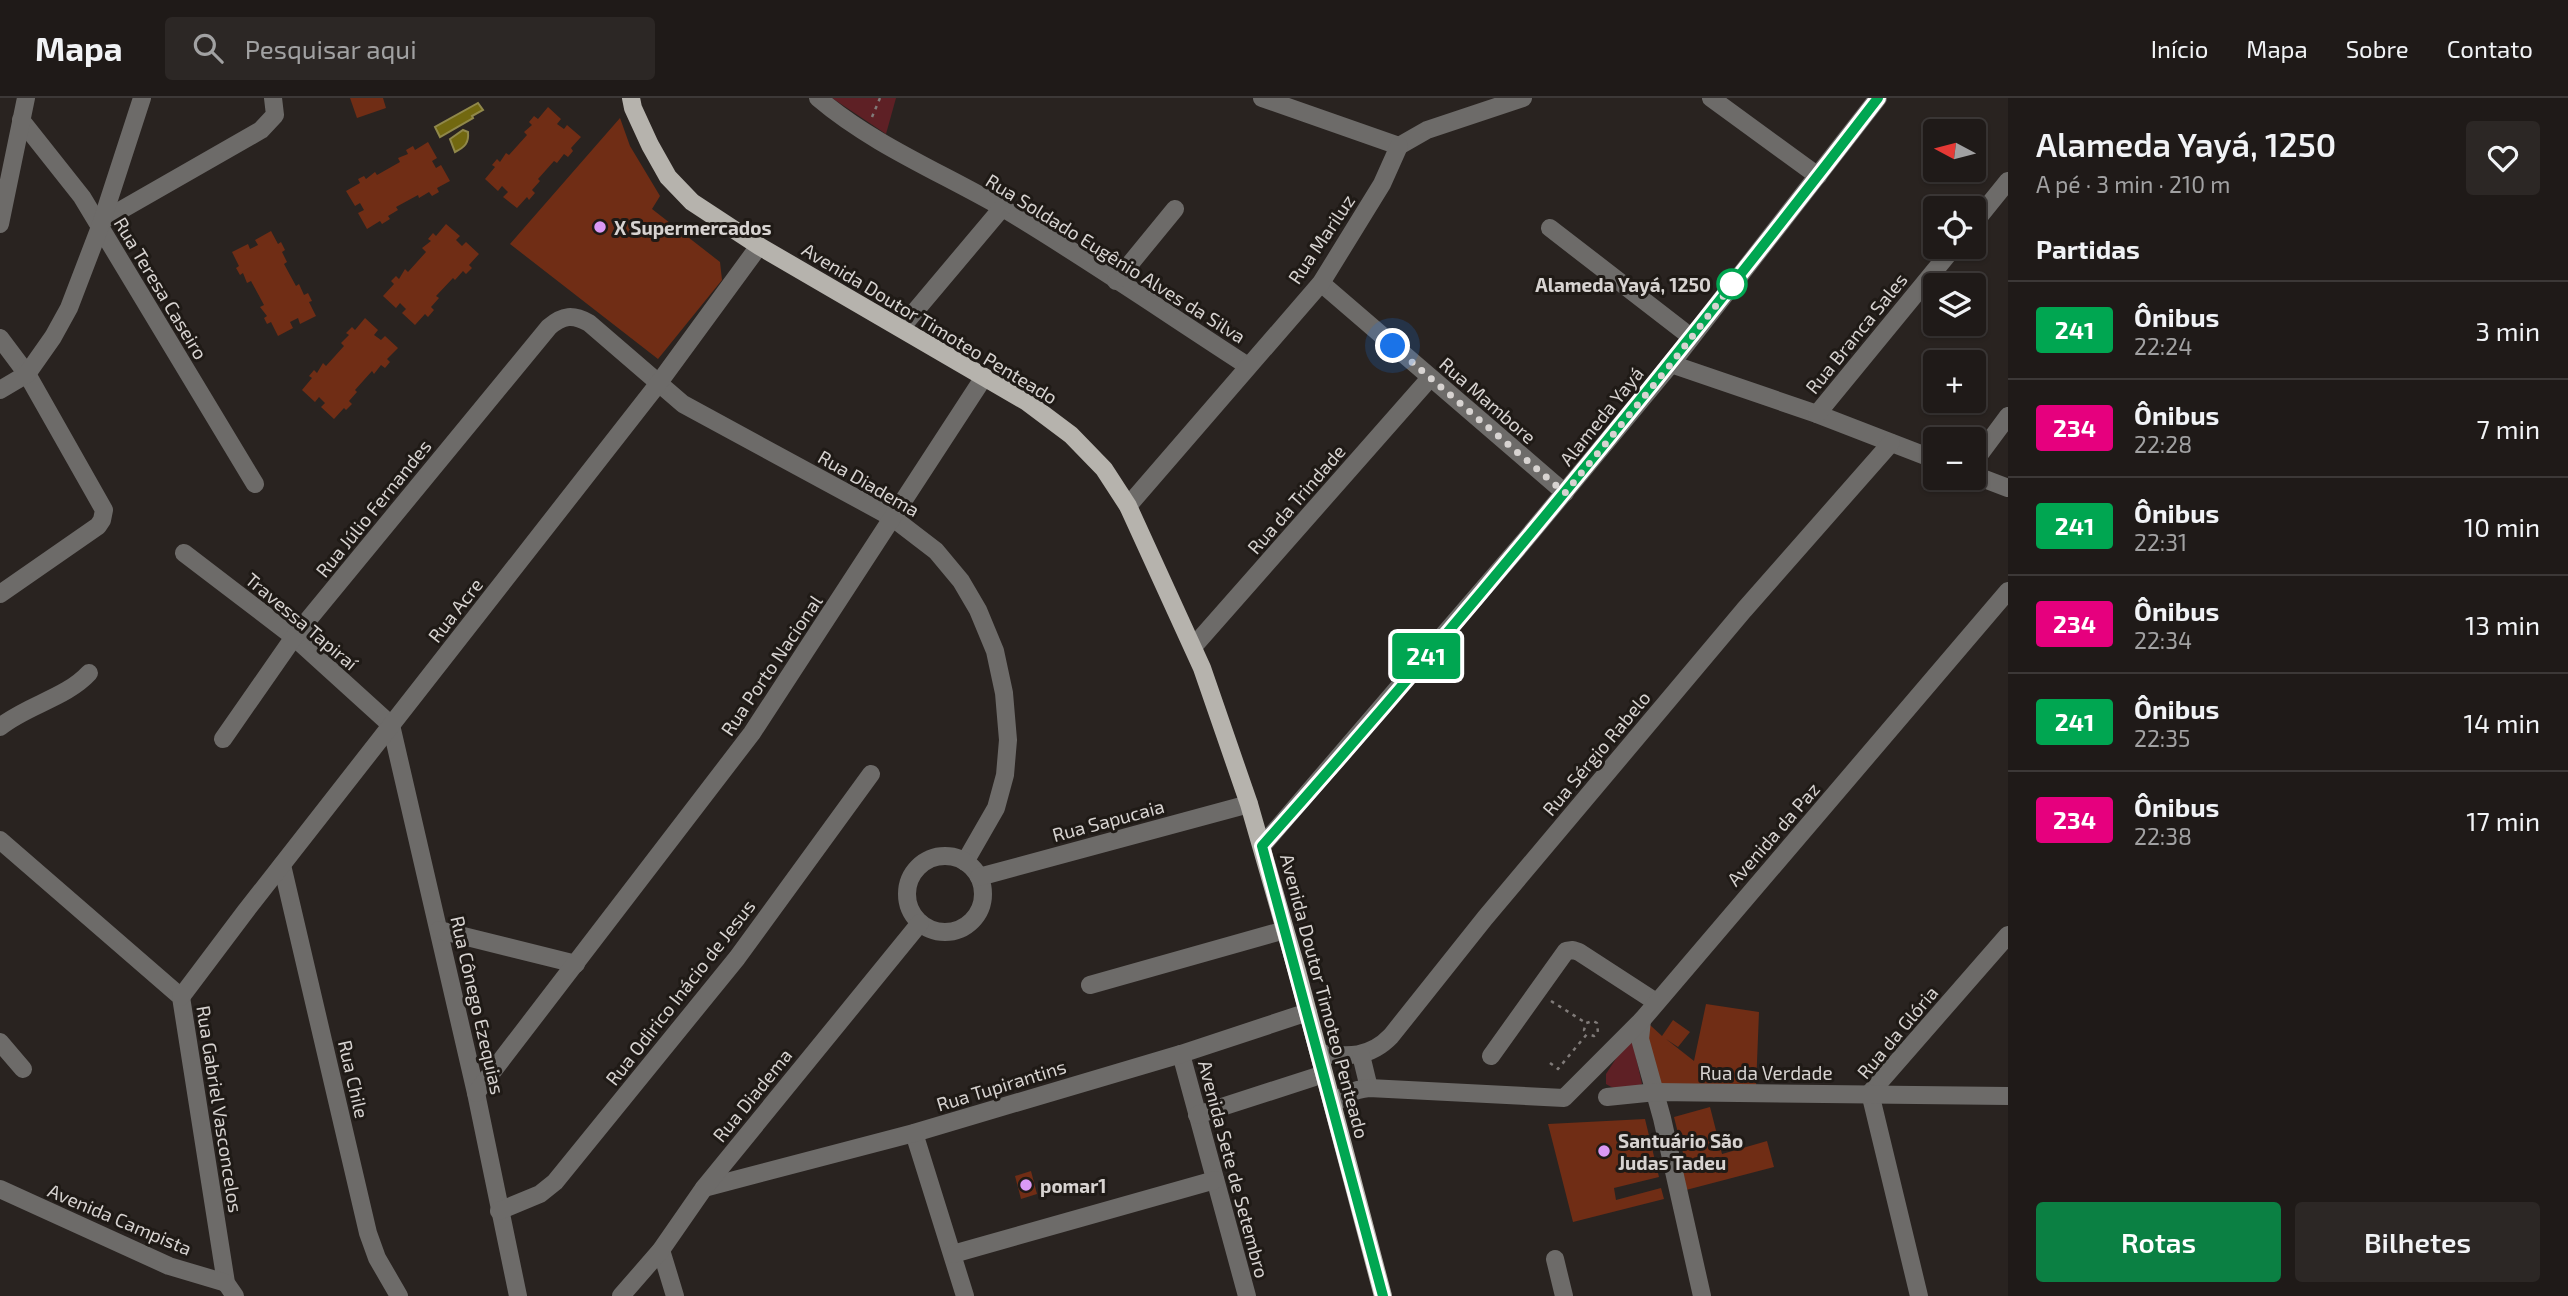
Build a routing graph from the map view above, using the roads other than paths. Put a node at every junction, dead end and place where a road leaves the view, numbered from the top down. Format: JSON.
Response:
{"nodes":[{"id":1,"x":26,"y":98,"type":"edge"},
{"id":2,"x":142,"y":98,"type":"edge"},
{"id":3,"x":818,"y":98,"type":"edge"},
{"id":4,"x":1262,"y":98,"type":"edge"},
{"id":5,"x":1711,"y":98,"type":"edge"},
{"id":6,"x":1878,"y":98,"type":"edge"},
{"id":7,"x":1519,"y":99,"type":"edge"},
{"id":8,"x":629,"y":101,"type":"edge"},
{"id":9,"x":274,"y":106,"type":"edge"},
{"id":10,"x":21,"y":120,"type":"junction"},
{"id":11,"x":1399,"y":146,"type":"junction"},
{"id":12,"x":1818,"y":176,"type":"junction"},
{"id":13,"x":2008,"y":181,"type":"edge"},
{"id":14,"x":1002,"y":208,"type":"junction"},
{"id":15,"x":1986,"y":208,"type":"edge"},
{"id":16,"x":1175,"y":209,"type":"dead end"},
{"id":17,"x":0,"y":224,"type":"edge"},
{"id":18,"x":101,"y":224,"type":"junction"},
{"id":19,"x":1550,"y":228,"type":"dead end"},
{"id":20,"x":759,"y":246,"type":"junction"},
{"id":21,"x":1944,"y":259,"type":"edge"},
{"id":22,"x":1116,"y":281,"type":"junction"},
{"id":23,"x":1321,"y":283,"type":"junction"},
{"id":24,"x":568,"y":316,"type":"joint"},
{"id":25,"x":901,"y":328,"type":"junction"},
{"id":26,"x":1691,"y":337,"type":"junction"},
{"id":27,"x":0,"y":338,"type":"edge"},
{"id":28,"x":1671,"y":364,"type":"junction"},
{"id":29,"x":1248,"y":366,"type":"junction"},
{"id":30,"x":27,"y":374,"type":"junction"},
{"id":31,"x":984,"y":377,"type":"junction"},
{"id":32,"x":1430,"y":378,"type":"junction"},
{"id":33,"x":657,"y":384,"type":"junction"},
{"id":34,"x":0,"y":390,"type":"edge"},
{"id":35,"x":1817,"y":414,"type":"junction"},
{"id":36,"x":2008,"y":416,"type":"edge"},
{"id":37,"x":1891,"y":443,"type":"junction"},
{"id":38,"x":1986,"y":446,"type":"edge"},
{"id":39,"x":1923,"y":455,"type":"edge"},
{"id":40,"x":1986,"y":480,"type":"edge"},
{"id":41,"x":254,"y":484,"type":"dead end"},
{"id":42,"x":2008,"y":488,"type":"edge"},
{"id":43,"x":1565,"y":493,"type":"junction"},
{"id":44,"x":1128,"y":506,"type":"junction"},
{"id":45,"x":893,"y":518,"type":"junction"},
{"id":46,"x":184,"y":553,"type":"dead end"},
{"id":47,"x":2008,"y":591,"type":"edge"},
{"id":48,"x":0,"y":594,"type":"edge"},
{"id":49,"x":294,"y":637,"type":"junction"},
{"id":50,"x":1193,"y":647,"type":"junction"},
{"id":51,"x":89,"y":674,"type":"dead end"},
{"id":52,"x":391,"y":725,"type":"junction"},
{"id":53,"x":0,"y":727,"type":"edge"},
{"id":54,"x":223,"y":739,"type":"dead end"},
{"id":55,"x":871,"y":774,"type":"dead end"},
{"id":56,"x":1249,"y":804,"type":"junction"},
{"id":57,"x":0,"y":840,"type":"edge"},
{"id":58,"x":1262,"y":846,"type":"junction"},
{"id":59,"x":965,"y":862,"type":"junction"},
{"id":60,"x":282,"y":865,"type":"junction"},
{"id":61,"x":979,"y":877,"type":"junction"},
{"id":62,"x":920,"y":923,"type":"junction"},
{"id":63,"x":439,"y":930,"type":"junction"},
{"id":64,"x":1285,"y":930,"type":"junction"},
{"id":65,"x":2008,"y":934,"type":"edge"},
{"id":66,"x":576,"y":964,"type":"junction"},
{"id":67,"x":1090,"y":985,"type":"dead end"},
{"id":68,"x":181,"y":997,"type":"junction"},
{"id":69,"x":1657,"y":1002,"type":"junction"},
{"id":70,"x":1308,"y":1012,"type":"junction"},
{"id":71,"x":1642,"y":1020,"type":"junction"},
{"id":72,"x":0,"y":1042,"type":"edge"},
{"id":73,"x":1319,"y":1053,"type":"junction"},
{"id":74,"x":1181,"y":1054,"type":"junction"},
{"id":75,"x":1361,"y":1055,"type":"junction"},
{"id":76,"x":1490,"y":1056,"type":"dead end"},
{"id":77,"x":12,"y":1064,"type":"edge"},
{"id":78,"x":1324,"y":1074,"type":"junction"},
{"id":79,"x":1369,"y":1088,"type":"junction"},
{"id":80,"x":1656,"y":1092,"type":"junction"},
{"id":81,"x":476,"y":1093,"type":"junction"},
{"id":82,"x":1870,"y":1093,"type":"junction"},
{"id":83,"x":2008,"y":1096,"type":"edge"},
{"id":84,"x":1607,"y":1097,"type":"dead end"},
{"id":85,"x":1333,"y":1105,"type":"junction"},
{"id":86,"x":1197,"y":1115,"type":"junction"},
{"id":87,"x":914,"y":1133,"type":"junction"},
{"id":88,"x":1215,"y":1180,"type":"junction"},
{"id":89,"x":704,"y":1188,"type":"junction"},
{"id":90,"x":0,"y":1189,"type":"edge"},
{"id":91,"x":499,"y":1211,"type":"junction"},
{"id":92,"x":661,"y":1250,"type":"junction"},
{"id":93,"x":953,"y":1254,"type":"junction"},
{"id":94,"x":1555,"y":1259,"type":"dead end"},
{"id":95,"x":230,"y":1289,"type":"edge"},
{"id":96,"x":399,"y":1296,"type":"edge"},
{"id":97,"x":517,"y":1296,"type":"edge"},
{"id":98,"x":621,"y":1296,"type":"edge"},
{"id":99,"x":675,"y":1296,"type":"edge"},
{"id":100,"x":965,"y":1296,"type":"edge"},
{"id":101,"x":1247,"y":1296,"type":"edge"},
{"id":102,"x":1383,"y":1296,"type":"edge"},
{"id":103,"x":1564,"y":1296,"type":"edge"},
{"id":104,"x":1702,"y":1296,"type":"edge"},
{"id":105,"x":1919,"y":1296,"type":"edge"}],
"edges":[{"from":1,"to":10,"type":"street"},
{"from":2,"to":18,"type":"street"},
{"from":3,"to":14,"type":"street","name":"Rua Soldado Eugênio Alves da Silva"},
{"from":4,"to":11,"type":"street"},
{"from":5,"to":12,"type":"street"},
{"from":6,"to":12,"type":"street","name":"Alameda Yayá"},
{"from":7,"to":11,"type":"street"},
{"from":8,"to":20,"type":"main road","name":"Avenida Doutor Timoteo Penteado"},
{"from":9,"to":18,"type":"street"},
{"from":10,"to":17,"type":"street"},
{"from":10,"to":18,"type":"street","name":"Rua Teresa Caseiro"},
{"from":11,"to":23,"type":"street","name":"Rua Mariluz"},
{"from":12,"to":26,"type":"street","name":"Alameda Yayá"},
{"from":13,"to":15,"type":"street"},
{"from":14,"to":22,"type":"street","name":"Rua Soldado Eugênio Alves da Silva"},
{"from":14,"to":25,"type":"street"},
{"from":16,"to":22,"type":"street"},
{"from":18,"to":30,"type":"street"},
{"from":18,"to":41,"type":"street","name":"Rua Teresa Caseiro"},
{"from":19,"to":26,"type":"street"},
{"from":20,"to":25,"type":"main road","name":"Avenida Doutor Timoteo Penteado"},
{"from":20,"to":33,"type":"street","name":"Rua Acre"},
{"from":21,"to":35,"type":"street","name":"Rua Branca Sales"},
{"from":22,"to":29,"type":"street","name":"Rua Soldado Eugênio Alves da Silva"},
{"from":23,"to":29,"type":"street","name":"Rua Mariluz"},
{"from":23,"to":32,"type":"street","name":"Rua Mambore"},
{"from":24,"to":33,"type":"street","name":"Rua Diadema"},
{"from":24,"to":49,"type":"street","name":"Rua Júlio Fernandes"},
{"from":25,"to":31,"type":"main road","name":"Avenida Doutor Timoteo Penteado"},
{"from":26,"to":28,"type":"street","name":"Alameda Yayá"},
{"from":27,"to":30,"type":"street"},
{"from":28,"to":35,"type":"street"},
{"from":28,"to":43,"type":"street","name":"Alameda Yayá"},
{"from":29,"to":44,"type":"street","name":"Rua Mariluz"},
{"from":30,"to":34,"type":"street"},
{"from":30,"to":48,"type":"street"},
{"from":31,"to":44,"type":"main road","name":"Avenida Doutor Timoteo Penteado"},
{"from":31,"to":45,"type":"street","name":"Rua Porto Nacional"},
{"from":32,"to":43,"type":"street","name":"Rua Mambore"},
{"from":32,"to":50,"type":"street","name":"Rua da Trindade"},
{"from":33,"to":45,"type":"street","name":"Rua Diadema"},
{"from":33,"to":52,"type":"street","name":"Rua Acre"},
{"from":35,"to":37,"type":"street"},
{"from":36,"to":38,"type":"street"},
{"from":37,"to":39,"type":"street"},
{"from":37,"to":75,"type":"street","name":"Rua Sérgio Rabelo"},
{"from":40,"to":42,"type":"street"},
{"from":43,"to":58,"type":"street","name":"Alameda Yayá"},
{"from":44,"to":50,"type":"main road","name":"Avenida Doutor Timoteo Penteado"},
{"from":45,"to":59,"type":"street","name":"Rua Diadema"},
{"from":45,"to":66,"type":"street","name":"Rua Porto Nacional"},
{"from":46,"to":49,"type":"street","name":"Travessa Tapiraí"},
{"from":47,"to":69,"type":"street","name":"Avenida da Paz"},
{"from":49,"to":52,"type":"street","name":"Travessa Tapiraí"},
{"from":49,"to":54,"type":"street","name":"Rua Júlio Fernandes"},
{"from":50,"to":56,"type":"main road","name":"Avenida Doutor Timoteo Penteado"},
{"from":51,"to":53,"type":"street"},
{"from":52,"to":60,"type":"street","name":"Rua Acre"},
{"from":52,"to":63,"type":"street","name":"Rua Cônego Ezequias"},
{"from":55,"to":91,"type":"street","name":"Rua Odirico Inácio de Jesus"},
{"from":56,"to":58,"type":"main road","name":"Avenida Doutor Timoteo Penteado"},
{"from":56,"to":61,"type":"street","name":"Rua Sapucaia"},
{"from":57,"to":68,"type":"street","name":"Rua Gabriel Vasconcelos"},
{"from":58,"to":64,"type":"main road","name":"Avenida Doutor Timoteo Penteado"},
{"from":59,"to":61,"type":"street"},
{"from":59,"to":62,"type":"street"},
{"from":60,"to":68,"type":"street","name":"Rua Acre"},
{"from":60,"to":96,"type":"street","name":"Rua Chile"},
{"from":61,"to":62,"type":"street"},
{"from":62,"to":89,"type":"street","name":"Rua Diadema"},
{"from":63,"to":66,"type":"street"},
{"from":63,"to":81,"type":"street","name":"Rua Cônego Ezequias"},
{"from":64,"to":67,"type":"street"},
{"from":64,"to":70,"type":"main road","name":"Avenida Doutor Timoteo Penteado"},
{"from":65,"to":82,"type":"street","name":"Rua da Glória"},
{"from":66,"to":81,"type":"street","name":"Rua Porto Nacional"},
{"from":68,"to":95,"type":"street","name":"Rua Gabriel Vasconcelos"},
{"from":69,"to":71,"type":"street","name":"Avenida da Paz"},
{"from":69,"to":76,"type":"street"},
{"from":70,"to":73,"type":"main road","name":"Avenida Doutor Timoteo Penteado"},
{"from":70,"to":74,"type":"street","name":"Rua Tupirantins"},
{"from":71,"to":79,"type":"street","name":"Avenida da Paz"},
{"from":71,"to":80,"type":"street"},
{"from":72,"to":77,"type":"street"},
{"from":73,"to":75,"type":"street"},
{"from":73,"to":78,"type":"main road","name":"Avenida Doutor Timoteo Penteado"},
{"from":74,"to":86,"type":"street","name":"Avenida Sete de Setembro"},
{"from":74,"to":87,"type":"street","name":"Rua Tupirantins"},
{"from":75,"to":79,"type":"street"},
{"from":78,"to":85,"type":"main road","name":"Avenida Doutor Timoteo Penteado"},
{"from":78,"to":86,"type":"street"},
{"from":79,"to":85,"type":"street"},
{"from":80,"to":82,"type":"street","name":"Rua da Verdade"},
{"from":80,"to":84,"type":"street","name":"Rua da Verdade"},
{"from":80,"to":104,"type":"street"},
{"from":81,"to":91,"type":"street","name":"Rua Cônego Ezequias"},
{"from":82,"to":83,"type":"street","name":"Rua da Verdade"},
{"from":82,"to":105,"type":"street","name":"Rua da Glória"},
{"from":85,"to":102,"type":"main road","name":"Avenida Doutor Timoteo Penteado"},
{"from":86,"to":88,"type":"street","name":"Avenida Sete de Setembro"},
{"from":87,"to":89,"type":"street","name":"Rua Tupirantins"},
{"from":87,"to":93,"type":"street"},
{"from":88,"to":93,"type":"street"},
{"from":88,"to":101,"type":"street","name":"Avenida Sete de Setembro"},
{"from":89,"to":92,"type":"street","name":"Rua Diadema"},
{"from":90,"to":95,"type":"street","name":"Avenida Campista"},
{"from":91,"to":97,"type":"street","name":"Rua Cônego Ezequias"},
{"from":92,"to":98,"type":"street","name":"Rua Diadema"},
{"from":92,"to":99,"type":"street"},
{"from":93,"to":100,"type":"street"},
{"from":94,"to":103,"type":"street"}]}
